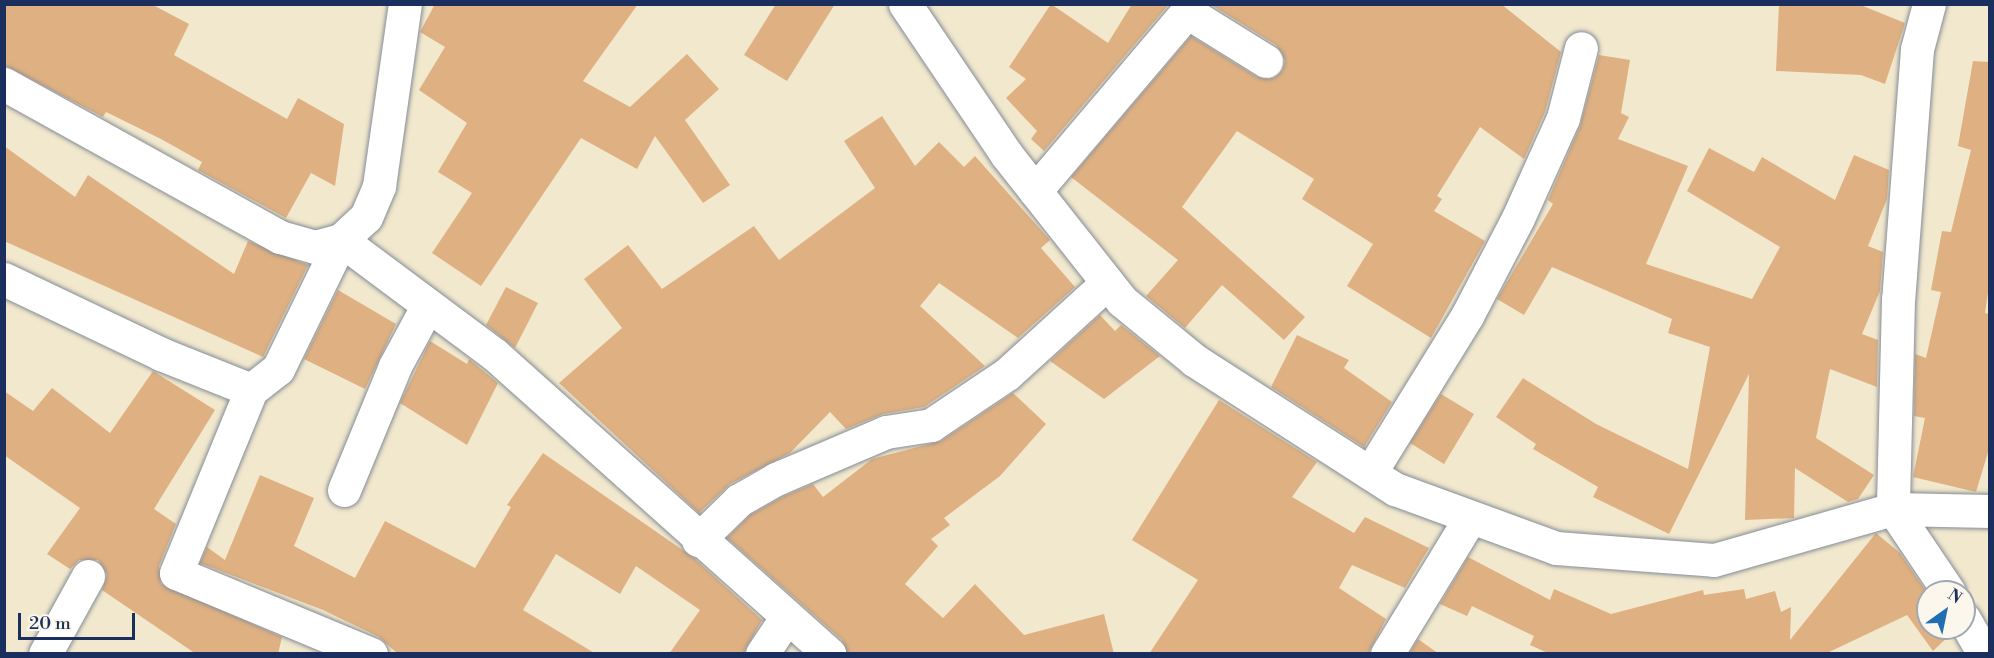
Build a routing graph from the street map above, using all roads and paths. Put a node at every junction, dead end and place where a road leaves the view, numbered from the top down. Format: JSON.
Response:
{"nodes":[{"id":1,"x":405,"y":4,"type":"edge"},
{"id":2,"x":905,"y":4,"type":"edge"},
{"id":3,"x":1929,"y":4,"type":"edge"},
{"id":4,"x":1581,"y":48,"type":"dead end"},
{"id":5,"x":1266,"y":61,"type":"dead end"},
{"id":6,"x":4,"y":84,"type":"edge"},
{"id":7,"x":1035,"y":191,"type":"junction"},
{"id":8,"x":340,"y":240,"type":"junction"},
{"id":9,"x":4,"y":279,"type":"edge"},
{"id":10,"x":1106,"y":284,"type":"junction"},
{"id":11,"x":428,"y":305,"type":"junction"},
{"id":12,"x":251,"y":390,"type":"junction"},
{"id":13,"x":1370,"y":473,"type":"junction"},
{"id":14,"x":344,"y":490,"type":"dead end"},
{"id":15,"x":1893,"y":509,"type":"junction"},
{"id":16,"x":1989,"y":511,"type":"edge"},
{"id":17,"x":1470,"y":518,"type":"junction"},
{"id":18,"x":698,"y":540,"type":"junction"},
{"id":19,"x":88,"y":576,"type":"dead end"},
{"id":20,"x":1941,"y":580,"type":"edge"},
{"id":21,"x":786,"y":618,"type":"junction"},
{"id":22,"x":1976,"y":640,"type":"edge"},
{"id":23,"x":334,"y":648,"type":"edge"},
{"id":24,"x":45,"y":654,"type":"edge"},
{"id":25,"x":371,"y":654,"type":"edge"},
{"id":26,"x":762,"y":654,"type":"edge"},
{"id":27,"x":829,"y":654,"type":"edge"},
{"id":28,"x":1387,"y":654,"type":"edge"},
{"id":29,"x":1984,"y":654,"type":"edge"}],
"edges":[{"from":1,"to":8,"type":"street"},
{"from":2,"to":7,"type":"street"},
{"from":3,"to":15,"type":"street"},
{"from":4,"to":13,"type":"street"},
{"from":5,"to":7,"type":"street"},
{"from":6,"to":8,"type":"street"},
{"from":7,"to":10,"type":"street"},
{"from":8,"to":11,"type":"street"},
{"from":8,"to":12,"type":"street"},
{"from":9,"to":12,"type":"street"},
{"from":10,"to":13,"type":"street"},
{"from":10,"to":18,"type":"street"},
{"from":11,"to":14,"type":"street"},
{"from":11,"to":18,"type":"street"},
{"from":12,"to":23,"type":"street"},
{"from":13,"to":17,"type":"street"},
{"from":15,"to":16,"type":"street"},
{"from":15,"to":17,"type":"street"},
{"from":15,"to":20,"type":"street"},
{"from":17,"to":28,"type":"street"},
{"from":18,"to":21,"type":"street"},
{"from":19,"to":24,"type":"street"},
{"from":21,"to":26,"type":"street"},
{"from":21,"to":27,"type":"street"},
{"from":22,"to":29,"type":"street"},
{"from":23,"to":25,"type":"street"}]}
